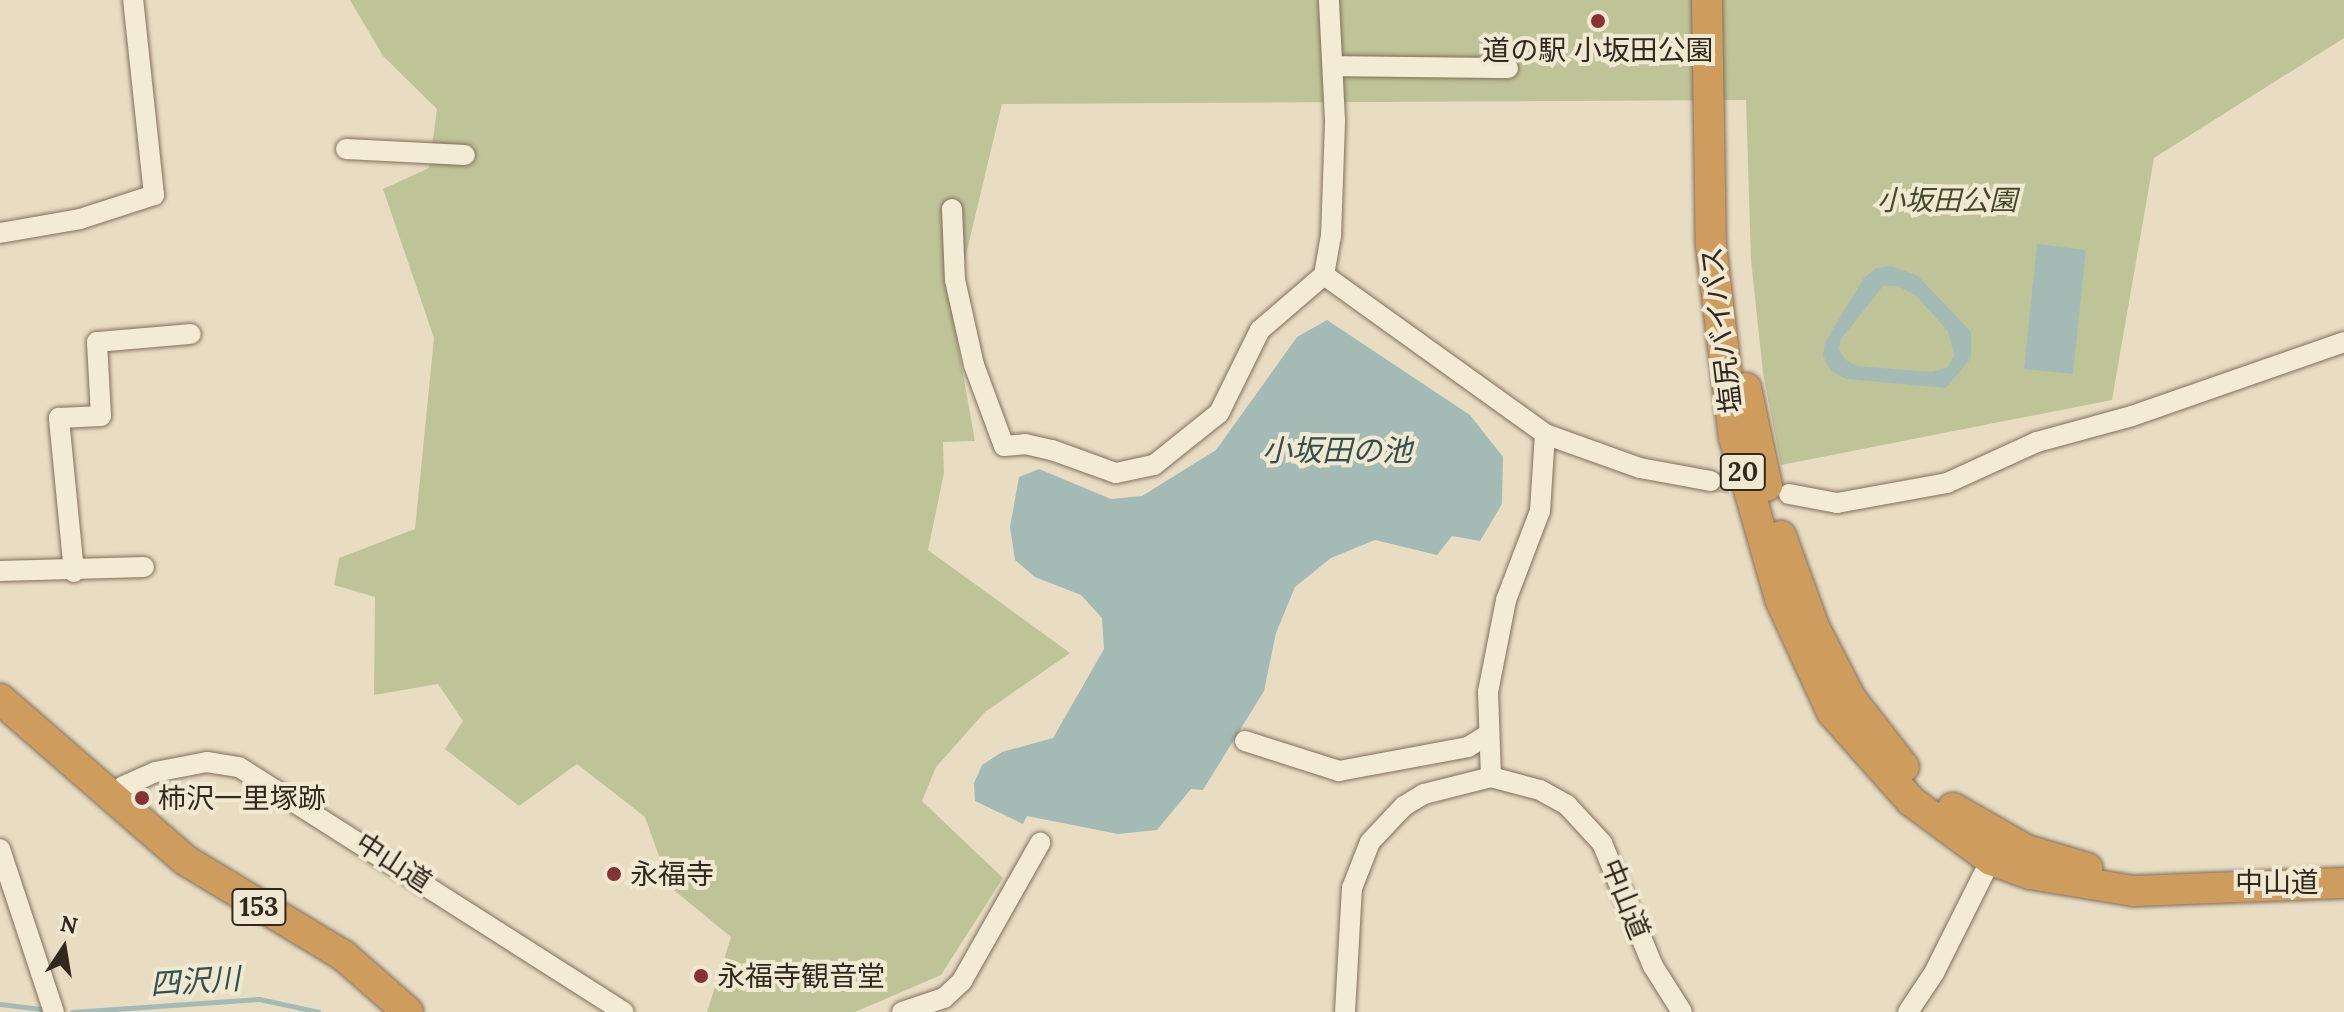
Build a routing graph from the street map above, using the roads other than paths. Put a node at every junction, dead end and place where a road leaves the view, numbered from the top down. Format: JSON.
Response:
{"nodes":[{"id":1,"x":133,"y":0,"type":"edge"},
{"id":2,"x":1329,"y":0,"type":"edge"},
{"id":3,"x":1707,"y":0,"type":"edge"},
{"id":4,"x":1725,"y":0,"type":"edge"},
{"id":5,"x":1333,"y":66,"type":"junction"},
{"id":6,"x":1508,"y":68,"type":"dead end"},
{"id":7,"x":346,"y":149,"type":"dead end"},
{"id":8,"x":465,"y":155,"type":"dead end"},
{"id":9,"x":952,"y":209,"type":"dead end"},
{"id":10,"x":0,"y":233,"type":"edge"},
{"id":11,"x":1324,"y":275,"type":"junction"},
{"id":12,"x":191,"y":334,"type":"dead end"},
{"id":13,"x":2344,"y":342,"type":"edge"},
{"id":14,"x":1545,"y":434,"type":"junction"},
{"id":15,"x":1711,"y":481,"type":"tunnel mouth"},
{"id":16,"x":1789,"y":494,"type":"dead end"},
{"id":17,"x":144,"y":567,"type":"dead end"},
{"id":18,"x":0,"y":571,"type":"edge"},
{"id":19,"x":74,"y":572,"type":"junction"},
{"id":20,"x":1,"y":702,"type":"edge"},
{"id":21,"x":1489,"y":734,"type":"junction"},
{"id":22,"x":1245,"y":741,"type":"dead end"},
{"id":23,"x":1491,"y":777,"type":"junction"},
{"id":24,"x":113,"y":797,"type":"junction"},
{"id":25,"x":1040,"y":843,"type":"dead end"},
{"id":26,"x":0,"y":849,"type":"edge"},
{"id":27,"x":1996,"y":849,"type":"junction"},
{"id":28,"x":52,"y":1005,"type":"edge"},
{"id":29,"x":408,"y":1012,"type":"edge"},
{"id":30,"x":624,"y":1012,"type":"edge"},
{"id":31,"x":902,"y":1012,"type":"edge"},
{"id":32,"x":1345,"y":1012,"type":"edge"},
{"id":33,"x":1682,"y":1012,"type":"edge"},
{"id":34,"x":1908,"y":1012,"type":"edge"}],
"edges":[{"from":1,"to":10,"type":"street"},
{"from":2,"to":5,"type":"street"},
{"from":3,"to":27,"type":"highway","name":"塩尻バイパス","number":"20"},
{"from":4,"to":27,"type":"highway","name":"塩尻バイパス","number":"20"},
{"from":5,"to":6,"type":"street"},
{"from":5,"to":11,"type":"street"},
{"from":7,"to":8,"type":"street"},
{"from":9,"to":11,"type":"street"},
{"from":11,"to":14,"type":"street"},
{"from":12,"to":19,"type":"street"},
{"from":13,"to":16,"type":"street"},
{"from":14,"to":15,"type":"street"},
{"from":14,"to":21,"type":"street"},
{"from":17,"to":19,"type":"street"},
{"from":18,"to":19,"type":"street"},
{"from":20,"to":24,"type":"highway","number":"153"},
{"from":21,"to":22,"type":"street"},
{"from":21,"to":23,"type":"street"},
{"from":23,"to":32,"type":"street","name":"中山道"},
{"from":23,"to":33,"type":"street","name":"中山道"},
{"from":24,"to":29,"type":"highway","number":"153"},
{"from":24,"to":30,"type":"street","name":"中山道"},
{"from":25,"to":31,"type":"street"},
{"from":26,"to":28,"type":"street"},
{"from":27,"to":27,"type":"highway","name":"中山道","number":"20"},
{"from":27,"to":34,"type":"street"}]}
